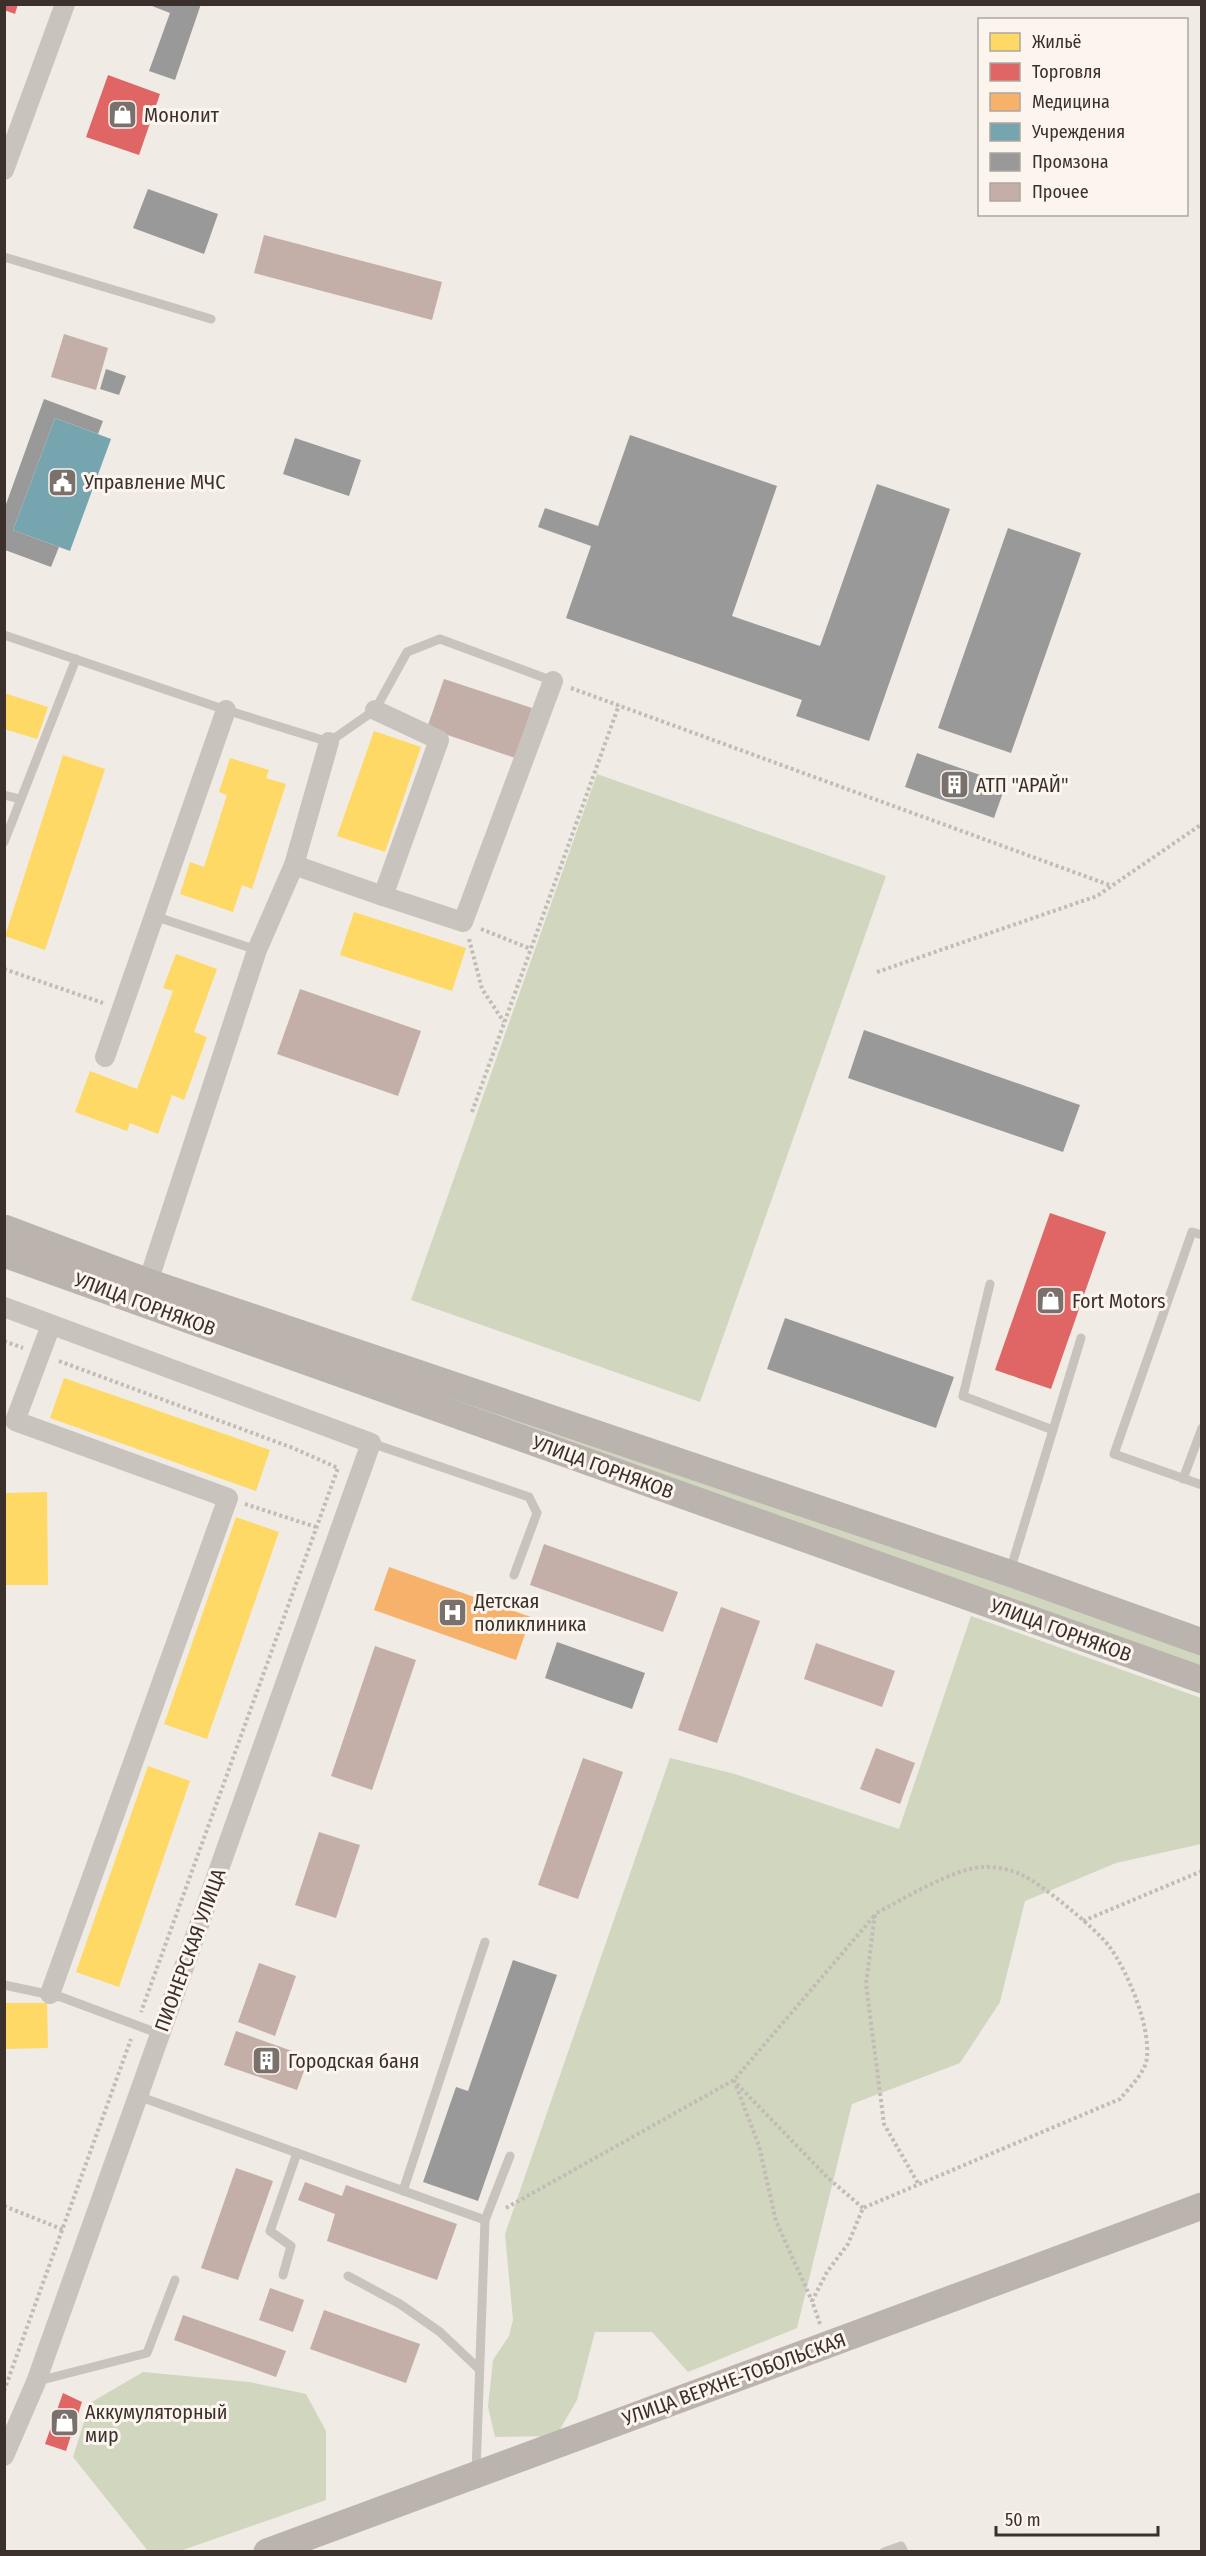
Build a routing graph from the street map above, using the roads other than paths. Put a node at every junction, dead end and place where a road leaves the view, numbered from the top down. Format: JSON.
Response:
{"nodes":[{"id":1,"x":65,"y":4,"type":"edge"},
{"id":2,"x":4,"y":170,"type":"edge"},
{"id":3,"x":4,"y":257,"type":"edge"},
{"id":4,"x":211,"y":319,"type":"dead end"},
{"id":5,"x":4,"y":635,"type":"edge"},
{"id":6,"x":76,"y":658,"type":"junction"},
{"id":7,"x":553,"y":681,"type":"joint"},
{"id":8,"x":226,"y":710,"type":"junction"},
{"id":9,"x":375,"y":710,"type":"junction"},
{"id":10,"x":329,"y":742,"type":"junction"},
{"id":11,"x":4,"y":795,"type":"edge"},
{"id":12,"x":20,"y":799,"type":"junction"},
{"id":13,"x":4,"y":842,"type":"edge"},
{"id":14,"x":294,"y":865,"type":"junction"},
{"id":15,"x":383,"y":896,"type":"junction"},
{"id":16,"x":154,"y":916,"type":"junction"},
{"id":17,"x":257,"y":950,"type":"junction"},
{"id":18,"x":105,"y":1058,"type":"dead end"},
{"id":19,"x":4,"y":1228,"type":"edge"},
{"id":20,"x":1202,"y":1235,"type":"edge"},
{"id":21,"x":4,"y":1254,"type":"edge"},
{"id":22,"x":148,"y":1282,"type":"junction"},
{"id":23,"x":990,"y":1284,"type":"dead end"},
{"id":24,"x":4,"y":1308,"type":"edge"},
{"id":25,"x":51,"y":1325,"type":"junction"},
{"id":26,"x":1081,"y":1338,"type":"dead end"},
{"id":27,"x":1202,"y":1428,"type":"edge"},
{"id":28,"x":1053,"y":1430,"type":"junction"},
{"id":29,"x":371,"y":1443,"type":"junction"},
{"id":30,"x":1183,"y":1479,"type":"junction"},
{"id":31,"x":1202,"y":1485,"type":"edge"},
{"id":32,"x":1010,"y":1573,"type":"junction"},
{"id":33,"x":514,"y":1575,"type":"dead end"},
{"id":34,"x":1202,"y":1642,"type":"edge"},
{"id":35,"x":1202,"y":1680,"type":"edge"},
{"id":36,"x":485,"y":1942,"type":"dead end"},
{"id":37,"x":4,"y":1985,"type":"edge"},
{"id":38,"x":50,"y":1994,"type":"junction"},
{"id":39,"x":160,"y":2034,"type":"junction"},
{"id":40,"x":138,"y":2096,"type":"junction"},
{"id":41,"x":297,"y":2153,"type":"junction"},
{"id":42,"x":510,"y":2157,"type":"dead end"},
{"id":43,"x":403,"y":2191,"type":"junction"},
{"id":44,"x":1202,"y":2206,"type":"edge"},
{"id":45,"x":484,"y":2220,"type":"junction"},
{"id":46,"x":283,"y":2276,"type":"dead end"},
{"id":47,"x":348,"y":2276,"type":"dead end"},
{"id":48,"x":175,"y":2280,"type":"dead end"},
{"id":49,"x":479,"y":2369,"type":"junction"},
{"id":50,"x":36,"y":2382,"type":"junction"},
{"id":51,"x":4,"y":2456,"type":"edge"},
{"id":52,"x":476,"y":2475,"type":"junction"},
{"id":53,"x":267,"y":2552,"type":"edge"},
{"id":54,"x":884,"y":2552,"type":"edge"},
{"id":55,"x":904,"y":2552,"type":"edge"}],
"edges":[{"from":1,"to":2,"type":"street"},
{"from":3,"to":4,"type":"lane"},
{"from":5,"to":6,"type":"lane"},
{"from":6,"to":8,"type":"lane"},
{"from":6,"to":12,"type":"lane"},
{"from":7,"to":9,"type":"lane"},
{"from":7,"to":15,"type":"street"},
{"from":8,"to":10,"type":"lane"},
{"from":8,"to":16,"type":"street"},
{"from":9,"to":10,"type":"lane"},
{"from":9,"to":15,"type":"street"},
{"from":10,"to":14,"type":"street"},
{"from":11,"to":12,"type":"lane"},
{"from":12,"to":13,"type":"lane"},
{"from":14,"to":15,"type":"street"},
{"from":14,"to":17,"type":"street"},
{"from":16,"to":17,"type":"lane"},
{"from":16,"to":18,"type":"street"},
{"from":17,"to":22,"type":"street"},
{"from":19,"to":22,"type":"street","name":"УЛИЦА ГОРНЯКОВ"},
{"from":20,"to":30,"type":"lane"},
{"from":21,"to":35,"type":"street","name":"УЛИЦА ГОРНЯКОВ"},
{"from":22,"to":32,"type":"street","name":"УЛИЦА ГОРНЯКОВ"},
{"from":23,"to":28,"type":"lane"},
{"from":24,"to":25,"type":"street"},
{"from":25,"to":29,"type":"street"},
{"from":25,"to":38,"type":"street"},
{"from":26,"to":28,"type":"lane"},
{"from":27,"to":30,"type":"lane"},
{"from":28,"to":32,"type":"lane"},
{"from":29,"to":33,"type":"lane"},
{"from":29,"to":39,"type":"street","name":"ПИОНЕРСКАЯ УЛИЦА"},
{"from":30,"to":31,"type":"lane"},
{"from":32,"to":34,"type":"street","name":"УЛИЦА ГОРНЯКОВ"},
{"from":36,"to":43,"type":"lane"},
{"from":37,"to":38,"type":"lane"},
{"from":38,"to":39,"type":"lane"},
{"from":39,"to":40,"type":"street","name":"ПИОНЕРСКАЯ УЛИЦА"},
{"from":40,"to":41,"type":"lane"},
{"from":40,"to":50,"type":"street","name":"ПИОНЕРСКАЯ УЛИЦА"},
{"from":41,"to":43,"type":"lane"},
{"from":41,"to":46,"type":"lane"},
{"from":42,"to":45,"type":"lane"},
{"from":43,"to":45,"type":"lane"},
{"from":44,"to":52,"type":"street","name":"УЛИЦА ВЕРХНЕ-ТОБОЛЬСКАЯ"},
{"from":45,"to":49,"type":"lane"},
{"from":47,"to":49,"type":"lane"},
{"from":48,"to":50,"type":"lane"},
{"from":49,"to":52,"type":"lane"},
{"from":50,"to":51,"type":"street","name":"ПИОНЕРСКАЯ УЛИЦА"},
{"from":52,"to":53,"type":"street","name":"УЛИЦА ВЕРХНЕ-ТОБОЛЬСКАЯ"},
{"from":54,"to":55,"type":"lane"}]}
